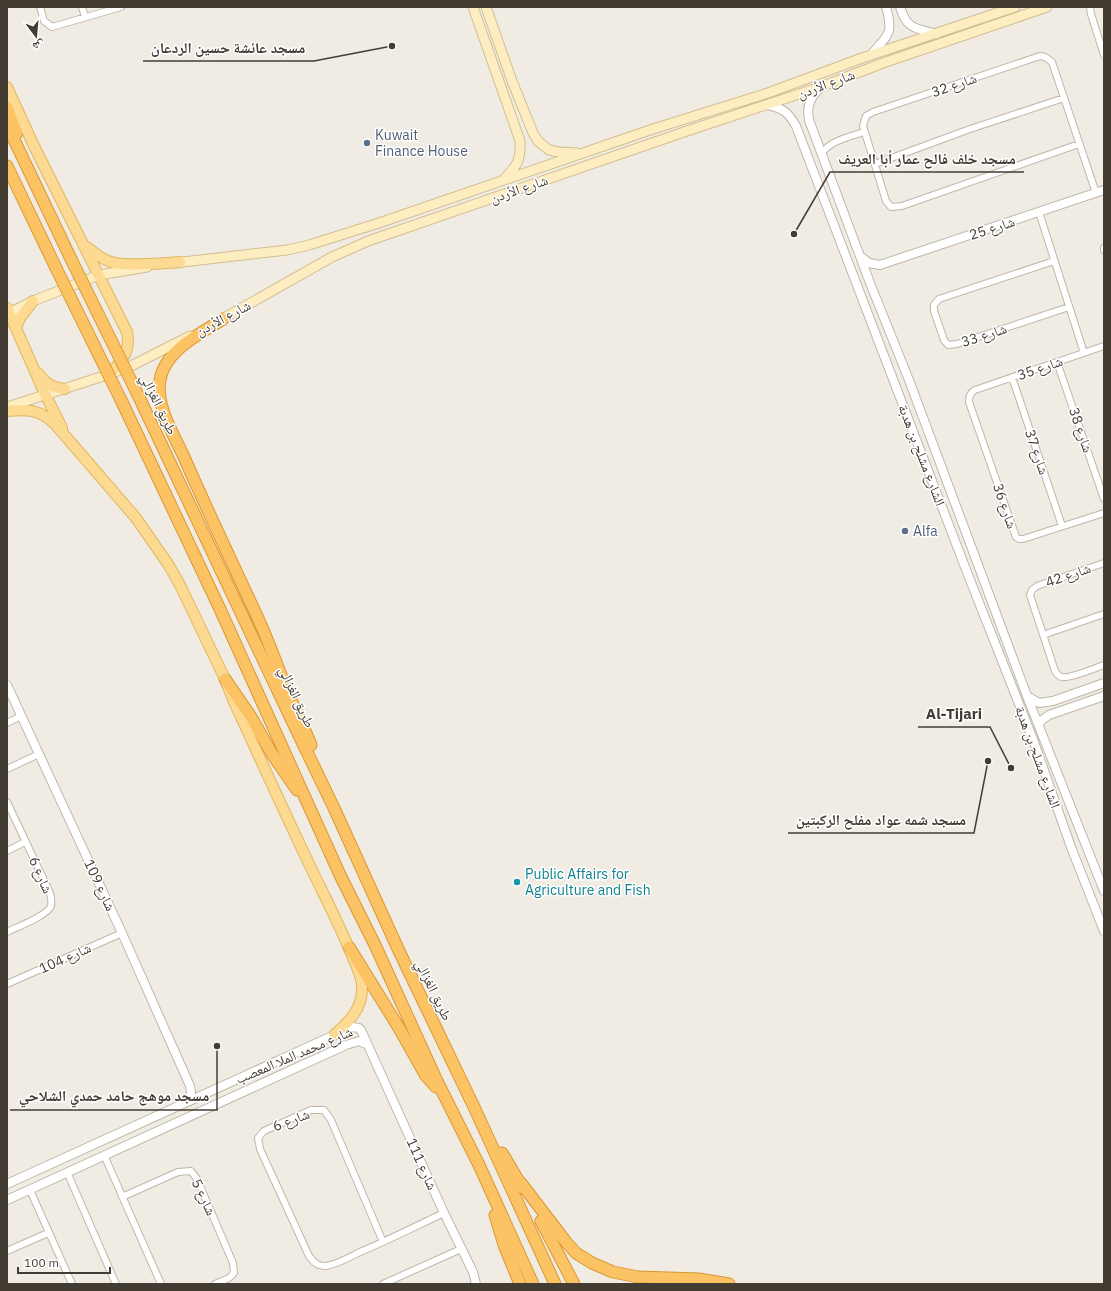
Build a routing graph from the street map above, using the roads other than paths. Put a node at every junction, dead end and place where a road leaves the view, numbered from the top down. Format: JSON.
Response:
{"nodes":[{"id":1,"x":40,"y":7,"type":"edge"},
{"id":2,"x":82,"y":7,"type":"edge"},
{"id":3,"x":121,"y":7,"type":"edge"},
{"id":4,"x":473,"y":7,"type":"edge"},
{"id":5,"x":486,"y":7,"type":"edge"},
{"id":6,"x":886,"y":7,"type":"edge"},
{"id":7,"x":900,"y":7,"type":"edge"},
{"id":8,"x":1015,"y":7,"type":"edge"},
{"id":9,"x":1047,"y":7,"type":"edge"},
{"id":10,"x":1085,"y":7,"type":"edge"},
{"id":11,"x":1091,"y":10,"type":"edge"},
{"id":12,"x":85,"y":17,"type":"junction"},
{"id":13,"x":937,"y":34,"type":"junction"},
{"id":14,"x":1101,"y":35,"type":"edge"},
{"id":15,"x":871,"y":55,"type":"junction"},
{"id":16,"x":1104,"y":55,"type":"edge"},
{"id":17,"x":512,"y":81,"type":"junction"},
{"id":18,"x":499,"y":84,"type":"junction"},
{"id":19,"x":823,"y":86,"type":"junction"},
{"id":20,"x":7,"y":87,"type":"edge"},
{"id":21,"x":1064,"y":98,"type":"junction"},
{"id":22,"x":767,"y":105,"type":"junction"},
{"id":23,"x":7,"y":108,"type":"edge"},
{"id":24,"x":809,"y":120,"type":"junction"},
{"id":25,"x":7,"y":125,"type":"edge"},
{"id":26,"x":796,"y":126,"type":"junction"},
{"id":27,"x":653,"y":129,"type":"junction"},
{"id":28,"x":864,"y":132,"type":"junction"},
{"id":29,"x":1079,"y":144,"type":"junction"},
{"id":30,"x":585,"y":153,"type":"junction"},
{"id":31,"x":623,"y":154,"type":"junction"},
{"id":32,"x":821,"y":154,"type":"junction"},
{"id":33,"x":875,"y":164,"type":"junction"},
{"id":34,"x":7,"y":166,"type":"edge"},
{"id":35,"x":502,"y":181,"type":"junction"},
{"id":36,"x":1104,"y":190,"type":"edge"},
{"id":37,"x":1096,"y":193,"type":"junction"},
{"id":38,"x":44,"y":202,"type":"junction"},
{"id":39,"x":437,"y":203,"type":"junction"},
{"id":40,"x":1039,"y":212,"type":"junction"},
{"id":41,"x":408,"y":227,"type":"junction"},
{"id":42,"x":77,"y":232,"type":"junction"},
{"id":43,"x":860,"y":256,"type":"junction"},
{"id":44,"x":1054,"y":261,"type":"junction"},
{"id":45,"x":180,"y":262,"type":"junction"},
{"id":46,"x":880,"y":265,"type":"junction"},
{"id":47,"x":99,"y":275,"type":"junction"},
{"id":48,"x":870,"y":283,"type":"junction"},
{"id":49,"x":33,"y":301,"type":"junction"},
{"id":50,"x":1069,"y":307,"type":"junction"},
{"id":51,"x":8,"y":311,"type":"edge"},
{"id":52,"x":223,"y":319,"type":"junction"},
{"id":53,"x":16,"y":328,"type":"junction"},
{"id":54,"x":1104,"y":346,"type":"edge"},
{"id":55,"x":1084,"y":353,"type":"junction"},
{"id":56,"x":30,"y":361,"type":"junction"},
{"id":57,"x":1057,"y":362,"type":"junction"},
{"id":58,"x":110,"y":374,"type":"junction"},
{"id":59,"x":1012,"y":377,"type":"junction"},
{"id":60,"x":909,"y":380,"type":"junction"},
{"id":61,"x":896,"y":384,"type":"junction"},
{"id":62,"x":65,"y":389,"type":"junction"},
{"id":63,"x":975,"y":390,"type":"joint"},
{"id":64,"x":46,"y":395,"type":"junction"},
{"id":65,"x":7,"y":407,"type":"edge"},
{"id":66,"x":7,"y":410,"type":"edge"},
{"id":67,"x":68,"y":440,"type":"junction"},
{"id":68,"x":1104,"y":499,"type":"edge"},
{"id":69,"x":1104,"y":513,"type":"edge"},
{"id":70,"x":1062,"y":526,"type":"junction"},
{"id":71,"x":1104,"y":563,"type":"edge"},
{"id":72,"x":1104,"y":614,"type":"edge"},
{"id":73,"x":1043,"y":635,"type":"junction"},
{"id":74,"x":1104,"y":665,"type":"edge"},
{"id":75,"x":225,"y":679,"type":"junction"},
{"id":76,"x":1104,"y":683,"type":"edge"},
{"id":77,"x":7,"y":684,"type":"edge"},
{"id":78,"x":1027,"y":696,"type":"junction"},
{"id":79,"x":1104,"y":696,"type":"edge"},
{"id":80,"x":21,"y":716,"type":"junction"},
{"id":81,"x":7,"y":723,"type":"edge"},
{"id":82,"x":1039,"y":724,"type":"junction"},
{"id":83,"x":39,"y":754,"type":"junction"},
{"id":84,"x":1055,"y":765,"type":"junction"},
{"id":85,"x":7,"y":770,"type":"edge"},
{"id":86,"x":1043,"y":771,"type":"junction"},
{"id":87,"x":1063,"y":787,"type":"junction"},
{"id":88,"x":1050,"y":790,"type":"junction"},
{"id":89,"x":7,"y":802,"type":"edge"},
{"id":90,"x":309,"y":806,"type":"junction"},
{"id":91,"x":334,"y":808,"type":"junction"},
{"id":92,"x":25,"y":842,"type":"junction"},
{"id":93,"x":7,"y":850,"type":"edge"},
{"id":94,"x":1104,"y":892,"type":"edge"},
{"id":95,"x":1104,"y":931,"type":"edge"},
{"id":96,"x":7,"y":932,"type":"edge"},
{"id":97,"x":122,"y":933,"type":"junction"},
{"id":98,"x":349,"y":947,"type":"junction"},
{"id":99,"x":7,"y":984,"type":"edge"},
{"id":100,"x":334,"y":1035,"type":"junction"},
{"id":101,"x":366,"y":1044,"type":"junction"},
{"id":102,"x":308,"y":1047,"type":"junction"},
{"id":103,"x":313,"y":1059,"type":"junction"},
{"id":104,"x":190,"y":1086,"type":"junction"},
{"id":105,"x":203,"y":1095,"type":"junction"},
{"id":106,"x":444,"y":1096,"type":"junction"},
{"id":107,"x":189,"y":1101,"type":"junction"},
{"id":108,"x":474,"y":1106,"type":"junction"},
{"id":109,"x":104,"y":1155,"type":"junction"},
{"id":110,"x":478,"y":1165,"type":"junction"},
{"id":111,"x":67,"y":1172,"type":"junction"},
{"id":112,"x":520,"y":1183,"type":"junction"},
{"id":113,"x":7,"y":1184,"type":"edge"},
{"id":114,"x":30,"y":1190,"type":"junction"},
{"id":115,"x":122,"y":1197,"type":"junction"},
{"id":116,"x":7,"y":1200,"type":"edge"},
{"id":117,"x":444,"y":1213,"type":"junction"},
{"id":118,"x":48,"y":1233,"type":"junction"},
{"id":119,"x":383,"y":1242,"type":"junction"},
{"id":120,"x":461,"y":1249,"type":"junction"},
{"id":121,"x":7,"y":1251,"type":"edge"},
{"id":122,"x":72,"y":1284,"type":"edge"},
{"id":123,"x":116,"y":1284,"type":"edge"},
{"id":124,"x":161,"y":1284,"type":"edge"},
{"id":125,"x":215,"y":1284,"type":"edge"},
{"id":126,"x":382,"y":1284,"type":"edge"},
{"id":127,"x":476,"y":1284,"type":"edge"},
{"id":128,"x":520,"y":1284,"type":"edge"},
{"id":129,"x":534,"y":1284,"type":"edge"},
{"id":130,"x":555,"y":1284,"type":"edge"},
{"id":131,"x":574,"y":1284,"type":"edge"},
{"id":132,"x":729,"y":1284,"type":"edge"}],
"edges":[{"from":1,"to":12,"type":"street"},
{"from":2,"to":12,"type":"street"},
{"from":3,"to":12,"type":"street"},
{"from":4,"to":18,"type":"main road"},
{"from":5,"to":17,"type":"main road"},
{"from":6,"to":15,"type":"street"},
{"from":7,"to":13,"type":"street"},
{"from":8,"to":13,"type":"main road","name":"شارع الأردن"},
{"from":9,"to":19,"type":"main road","name":"شارع الأردن"},
{"from":10,"to":11,"type":"street"},
{"from":11,"to":14,"type":"street"},
{"from":13,"to":15,"type":"main road","name":"شارع الأردن"},
{"from":14,"to":16,"type":"street"},
{"from":15,"to":27,"type":"main road","name":"شارع الأردن"},
{"from":17,"to":18,"type":"main road"},
{"from":17,"to":30,"type":"main road"},
{"from":18,"to":35,"type":"main road"},
{"from":19,"to":22,"type":"main road","name":"شارع الأردن"},
{"from":19,"to":24,"type":"street","name":"الشارع مشلح بن هدبة"},
{"from":20,"to":42,"type":"main road"},
{"from":21,"to":28,"type":"street","name":"شارع 32"},
{"from":21,"to":29,"type":"street","name":"شارع 32"},
{"from":21,"to":33,"type":"street"},
{"from":22,"to":26,"type":"street","name":"الشارع مشلح بن هدبة"},
{"from":22,"to":31,"type":"main road","name":"شارع الأردن"},
{"from":23,"to":38,"type":"highway"},
{"from":24,"to":26,"type":"street"},
{"from":24,"to":32,"type":"street","name":"الشارع مشلح بن هدبة"},
{"from":25,"to":38,"type":"highway","name":"طريق الغزالي"},
{"from":26,"to":61,"type":"street","name":"الشارع مشلح بن هدبة"},
{"from":27,"to":30,"type":"main road","name":"شارع الأردن"},
{"from":27,"to":31,"type":"main road"},
{"from":28,"to":32,"type":"street"},
{"from":28,"to":33,"type":"street"},
{"from":29,"to":33,"type":"street"},
{"from":29,"to":37,"type":"street","name":"شارع 32"},
{"from":30,"to":35,"type":"main road","name":"شارع الأردن"},
{"from":31,"to":41,"type":"main road","name":"شارع الأردن"},
{"from":32,"to":43,"type":"street","name":"الشارع مشلح بن هدبة"},
{"from":34,"to":90,"type":"highway","bridge":true},
{"from":35,"to":39,"type":"main road","name":"شارع الأردن"},
{"from":36,"to":37,"type":"street","name":"شارع 25"},
{"from":37,"to":40,"type":"street","name":"شارع 25"},
{"from":38,"to":91,"type":"highway","name":"طريق الغزالي","bridge":true},
{"from":39,"to":41,"type":"main road"},
{"from":39,"to":45,"type":"main road","name":"شارع الأردن"},
{"from":40,"to":44,"type":"street"},
{"from":40,"to":46,"type":"street","name":"شارع 25"},
{"from":41,"to":52,"type":"main road","name":"شارع الأردن"},
{"from":42,"to":45,"type":"main road"},
{"from":42,"to":47,"type":"main road"},
{"from":43,"to":46,"type":"street"},
{"from":43,"to":48,"type":"street","name":"الشارع مشلح بن هدبة"},
{"from":44,"to":50,"type":"street"},
{"from":44,"to":50,"type":"street","name":"شارع 33"},
{"from":45,"to":47,"type":"main road","name":"شارع الأردن"},
{"from":46,"to":48,"type":"street"},
{"from":47,"to":49,"type":"main road","name":"شارع الأردن"},
{"from":47,"to":58,"type":"main road"},
{"from":48,"to":60,"type":"street","name":"الشارع مشلح بن هدبة"},
{"from":49,"to":51,"type":"main road","name":"شارع الأردن"},
{"from":49,"to":53,"type":"main road"},
{"from":50,"to":55,"type":"street"},
{"from":51,"to":53,"type":"main road"},
{"from":52,"to":58,"type":"main road","name":"شارع الأردن"},
{"from":52,"to":91,"type":"highway"},
{"from":53,"to":56,"type":"main road"},
{"from":54,"to":55,"type":"street","name":"شارع 35"},
{"from":55,"to":57,"type":"street","name":"شارع 35"},
{"from":56,"to":62,"type":"main road"},
{"from":56,"to":64,"type":"main road"},
{"from":57,"to":59,"type":"street","name":"شارع 35"},
{"from":57,"to":68,"type":"street","name":"شارع 38"},
{"from":58,"to":62,"type":"main road","name":"شارع الأردن"},
{"from":59,"to":63,"type":"street","name":"شارع 35"},
{"from":59,"to":70,"type":"street","name":"شارع 37"},
{"from":60,"to":61,"type":"street"},
{"from":60,"to":78,"type":"street","name":"الشارع مشلح بن هدبة"},
{"from":61,"to":86,"type":"street","name":"الشارع مشلح بن هدبة"},
{"from":62,"to":64,"type":"main road","name":"شارع الأردن"},
{"from":63,"to":70,"type":"street","name":"شارع 36"},
{"from":64,"to":65,"type":"main road","name":"شارع الأردن"},
{"from":64,"to":67,"type":"main road"},
{"from":66,"to":67,"type":"main road"},
{"from":67,"to":75,"type":"main road"},
{"from":69,"to":70,"type":"street","name":"شارع 36"},
{"from":71,"to":73,"type":"street","name":"شارع 42"},
{"from":72,"to":73,"type":"street"},
{"from":73,"to":74,"type":"street","name":"شارع 42"},
{"from":75,"to":90,"type":"highway"},
{"from":75,"to":98,"type":"main road"},
{"from":76,"to":78,"type":"street"},
{"from":77,"to":80,"type":"street","name":"شارع 109"},
{"from":78,"to":82,"type":"street","name":"الشارع مشلح بن هدبة"},
{"from":79,"to":82,"type":"street"},
{"from":80,"to":81,"type":"street"},
{"from":80,"to":83,"type":"street","name":"شارع 109"},
{"from":82,"to":84,"type":"street","name":"الشارع مشلح بن هدبة"},
{"from":83,"to":85,"type":"street"},
{"from":83,"to":97,"type":"street","name":"شارع 109"},
{"from":84,"to":86,"type":"street"},
{"from":84,"to":87,"type":"street","name":"الشارع مشلح بن هدبة"},
{"from":86,"to":88,"type":"street","name":"الشارع مشلح بن هدبة"},
{"from":87,"to":88,"type":"street"},
{"from":87,"to":94,"type":"street","name":"الشارع مشلح بن هدبة"},
{"from":88,"to":95,"type":"street","name":"الشارع مشلح بن هدبة"},
{"from":89,"to":92,"type":"street","name":"شارع 6"},
{"from":90,"to":106,"type":"highway"},
{"from":91,"to":108,"type":"highway","name":"طريق الغزالي"},
{"from":92,"to":93,"type":"street","name":"شارع 6"},
{"from":92,"to":96,"type":"street","name":"شارع 6"},
{"from":97,"to":99,"type":"street","name":"شارع 104"},
{"from":97,"to":104,"type":"street","name":"شارع 109"},
{"from":98,"to":100,"type":"main road"},
{"from":98,"to":106,"type":"highway"},
{"from":100,"to":101,"type":"street","name":"شارع محمد الملا المعصب"},
{"from":100,"to":102,"type":"street","name":"شارع محمد الملا المعصب"},
{"from":101,"to":103,"type":"street","name":"شارع محمد الملا المعصب"},
{"from":101,"to":117,"type":"street","name":"شارع 111"},
{"from":102,"to":103,"type":"street"},
{"from":102,"to":105,"type":"street","name":"شارع محمد الملا المعصب"},
{"from":103,"to":109,"type":"street","name":"شارع محمد الملا المعصب"},
{"from":104,"to":105,"type":"street"},
{"from":104,"to":107,"type":"street","name":"شارع 109"},
{"from":105,"to":107,"type":"street","name":"شارع محمد الملا المعصب"},
{"from":106,"to":110,"type":"highway"},
{"from":107,"to":113,"type":"street","name":"شارع محمد الملا المعصب"},
{"from":108,"to":112,"type":"highway"},
{"from":108,"to":130,"type":"highway","name":"طريق الغزالي"},
{"from":109,"to":111,"type":"street","name":"شارع محمد الملا المعصب"},
{"from":109,"to":115,"type":"street"},
{"from":110,"to":128,"type":"highway"},
{"from":110,"to":129,"type":"highway"},
{"from":111,"to":114,"type":"street","name":"شارع محمد الملا المعصب"},
{"from":111,"to":123,"type":"street"},
{"from":112,"to":131,"type":"highway"},
{"from":112,"to":132,"type":"highway"},
{"from":114,"to":116,"type":"street","name":"شارع محمد الملا المعصب"},
{"from":114,"to":118,"type":"street"},
{"from":115,"to":124,"type":"street"},
{"from":115,"to":125,"type":"street","name":"شارع 5"},
{"from":117,"to":119,"type":"street","name":"شارع 6"},
{"from":117,"to":120,"type":"street","name":"شارع 111"},
{"from":118,"to":121,"type":"street"},
{"from":118,"to":122,"type":"street"},
{"from":119,"to":119,"type":"street","name":"شارع 6"},
{"from":120,"to":126,"type":"street"},
{"from":120,"to":127,"type":"street","name":"شارع 111"}]}
